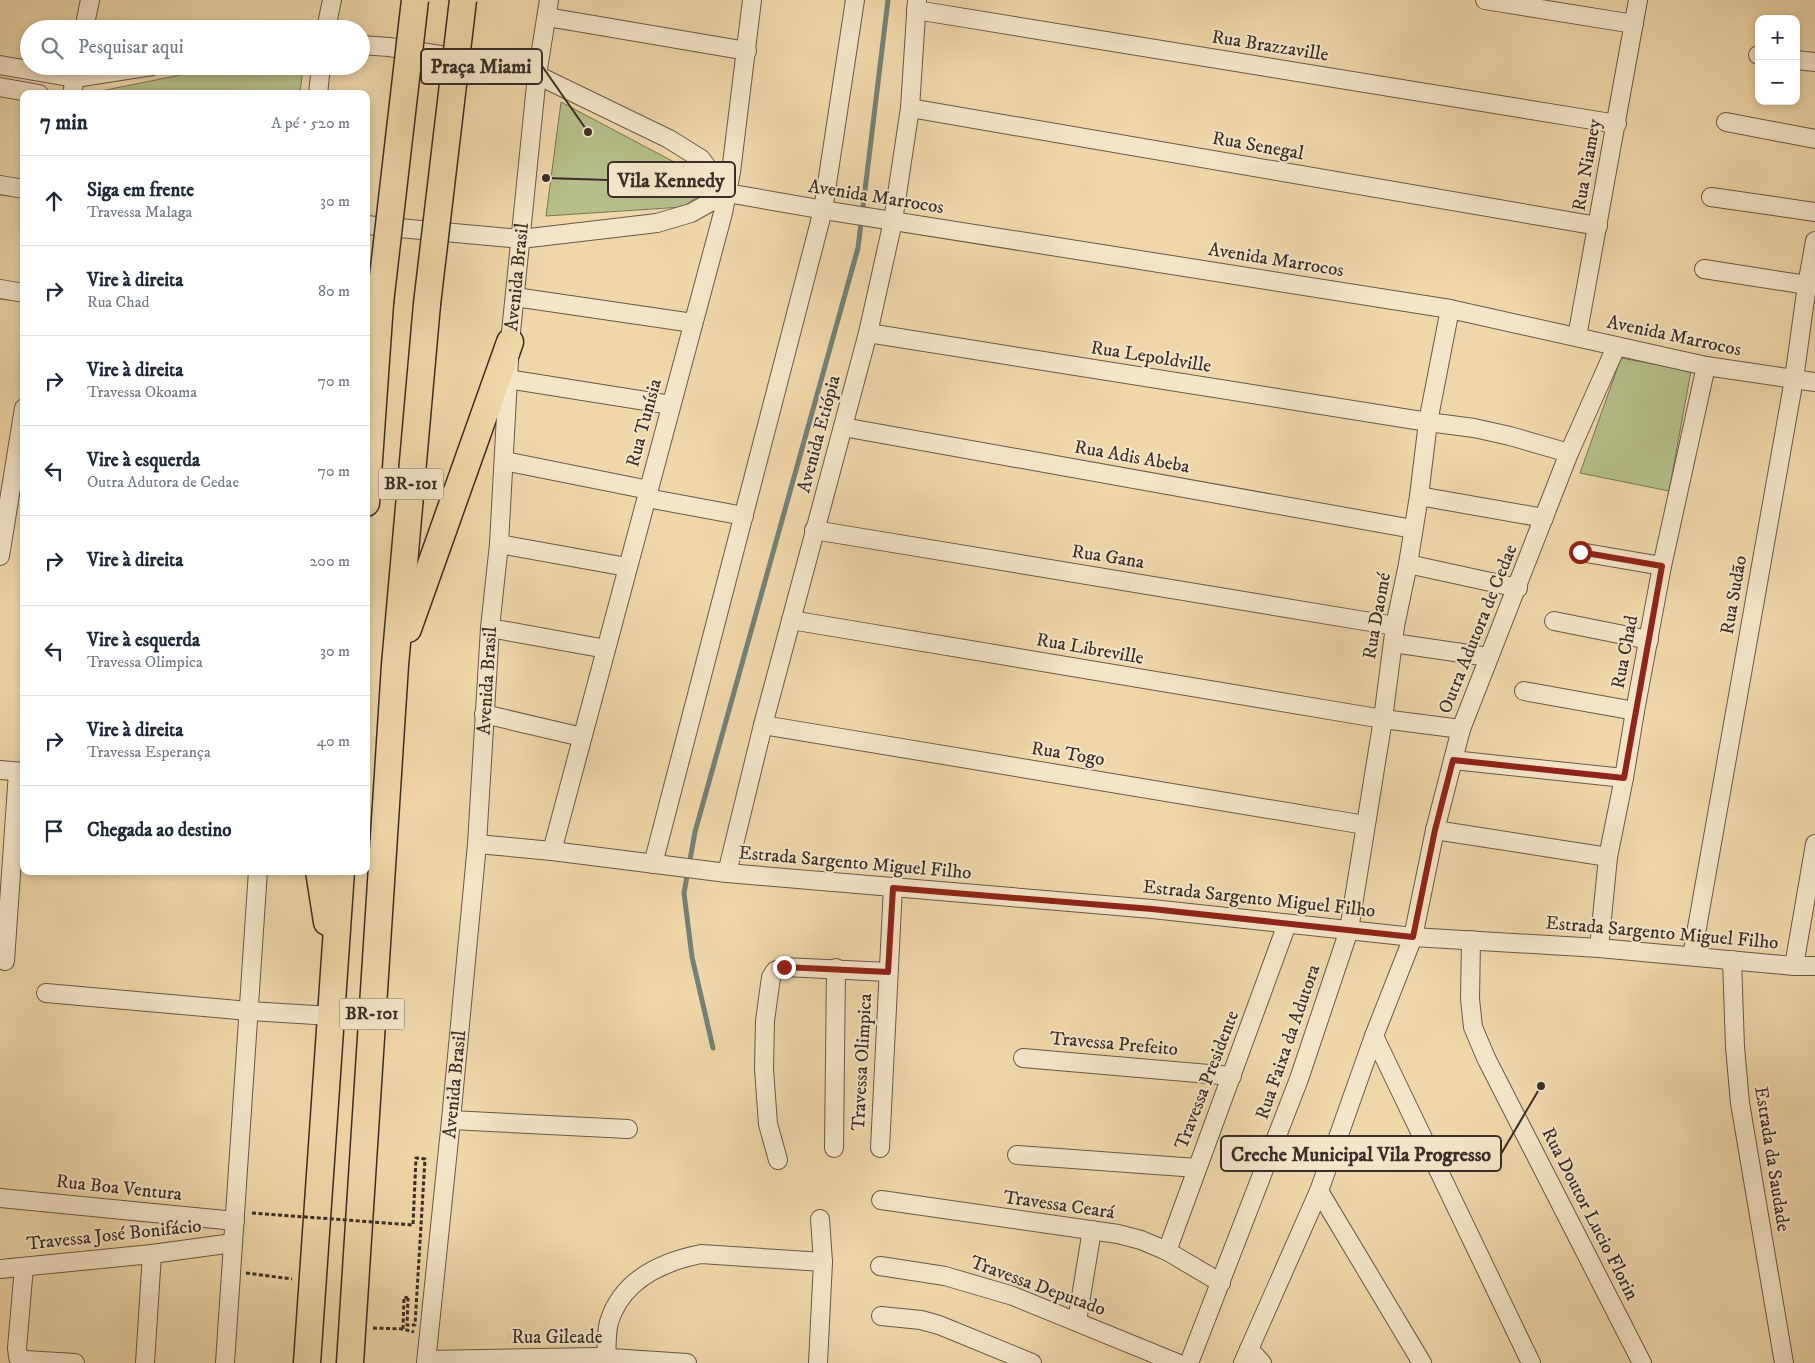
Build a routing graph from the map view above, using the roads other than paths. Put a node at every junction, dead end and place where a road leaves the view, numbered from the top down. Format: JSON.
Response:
{"nodes":[{"id":1,"x":90,"y":0,"type":"edge"},
{"id":2,"x":332,"y":0,"type":"edge"},
{"id":3,"x":415,"y":0,"type":"edge"},
{"id":4,"x":463,"y":0,"type":"edge"},
{"id":5,"x":752,"y":0,"type":"edge"},
{"id":6,"x":855,"y":0,"type":"edge"},
{"id":7,"x":1485,"y":0,"type":"edge"},
{"id":8,"x":1638,"y":0,"type":"edge"},
{"id":9,"x":917,"y":5,"type":"edge"},
{"id":10,"x":548,"y":8,"type":"edge"},
{"id":11,"x":86,"y":20,"type":"edge"},
{"id":12,"x":328,"y":20,"type":"edge"},
{"id":13,"x":1634,"y":24,"type":"junction"},
{"id":14,"x":370,"y":46,"type":"edge"},
{"id":15,"x":746,"y":51,"type":"junction"},
{"id":16,"x":1800,"y":60,"type":"edge"},
{"id":17,"x":1815,"y":62,"type":"edge"},
{"id":18,"x":0,"y":65,"type":"edge"},
{"id":19,"x":20,"y":69,"type":"edge"},
{"id":20,"x":54,"y":75,"type":"edge"},
{"id":21,"x":99,"y":75,"type":"edge"},
{"id":22,"x":320,"y":75,"type":"edge"},
{"id":23,"x":537,"y":75,"type":"junction"},
{"id":24,"x":75,"y":79,"type":"edge"},
{"id":25,"x":0,"y":87,"type":"edge"},
{"id":26,"x":318,"y":90,"type":"edge"},
{"id":27,"x":20,"y":91,"type":"edge"},
{"id":28,"x":910,"y":108,"type":"junction"},
{"id":29,"x":1726,"y":122,"type":"dead end"},
{"id":30,"x":1616,"y":124,"type":"junction"},
{"id":31,"x":1815,"y":139,"type":"edge"},
{"id":32,"x":0,"y":185,"type":"edge"},
{"id":33,"x":20,"y":188,"type":"edge"},
{"id":34,"x":727,"y":192,"type":"junction"},
{"id":35,"x":1711,"y":197,"type":"dead end"},
{"id":36,"x":830,"y":211,"type":"junction"},
{"id":37,"x":1815,"y":212,"type":"edge"},
{"id":38,"x":886,"y":220,"type":"junction"},
{"id":39,"x":370,"y":225,"type":"edge"},
{"id":40,"x":1598,"y":226,"type":"junction"},
{"id":41,"x":521,"y":239,"type":"junction"},
{"id":42,"x":1815,"y":241,"type":"edge"},
{"id":43,"x":1704,"y":270,"type":"dead end"},
{"id":44,"x":1807,"y":285,"type":"junction"},
{"id":45,"x":0,"y":289,"type":"edge"},
{"id":46,"x":20,"y":292,"type":"edge"},
{"id":47,"x":515,"y":297,"type":"junction"},
{"id":48,"x":1450,"y":309,"type":"junction"},
{"id":49,"x":693,"y":324,"type":"junction"},
{"id":50,"x":868,"y":333,"type":"junction"},
{"id":51,"x":1577,"y":337,"type":"junction"},
{"id":52,"x":510,"y":342,"type":"junction"},
{"id":53,"x":1616,"y":346,"type":"junction"},
{"id":54,"x":1706,"y":366,"type":"junction"},
{"id":55,"x":507,"y":379,"type":"junction"},
{"id":56,"x":1794,"y":379,"type":"junction"},
{"id":57,"x":1815,"y":382,"type":"edge"},
{"id":58,"x":671,"y":405,"type":"junction"},
{"id":59,"x":1428,"y":422,"type":"junction"},
{"id":60,"x":843,"y":427,"type":"junction"},
{"id":61,"x":20,"y":433,"type":"edge"},
{"id":62,"x":370,"y":446,"type":"edge"},
{"id":63,"x":1569,"y":453,"type":"junction"},
{"id":64,"x":504,"y":461,"type":"junction"},
{"id":65,"x":648,"y":494,"type":"junction"},
{"id":66,"x":1418,"y":496,"type":"junction"},
{"id":67,"x":744,"y":516,"type":"junction"},
{"id":68,"x":1544,"y":518,"type":"junction"},
{"id":69,"x":1413,"y":528,"type":"junction"},
{"id":70,"x":814,"y":530,"type":"junction"},
{"id":71,"x":499,"y":544,"type":"junction"},
{"id":72,"x":1580,"y":552,"type":"dead end"},
{"id":73,"x":0,"y":556,"type":"edge"},
{"id":74,"x":1408,"y":564,"type":"junction"},
{"id":75,"x":1662,"y":566,"type":"junction"},
{"id":76,"x":628,"y":567,"type":"junction"},
{"id":77,"x":1518,"y":588,"type":"junction"},
{"id":78,"x":791,"y":620,"type":"junction"},
{"id":79,"x":1554,"y":621,"type":"dead end"},
{"id":80,"x":490,"y":628,"type":"junction"},
{"id":81,"x":1394,"y":635,"type":"junction"},
{"id":82,"x":1649,"y":640,"type":"junction"},
{"id":83,"x":606,"y":649,"type":"junction"},
{"id":84,"x":1489,"y":656,"type":"junction"},
{"id":85,"x":395,"y":665,"type":"junction"},
{"id":86,"x":1524,"y":691,"type":"dead end"},
{"id":87,"x":1635,"y":711,"type":"junction"},
{"id":88,"x":484,"y":714,"type":"junction"},
{"id":89,"x":1383,"y":719,"type":"junction"},
{"id":90,"x":763,"y":725,"type":"junction"},
{"id":91,"x":1461,"y":729,"type":"junction"},
{"id":92,"x":582,"y":737,"type":"junction"},
{"id":93,"x":1453,"y":760,"type":"junction"},
{"id":94,"x":0,"y":770,"type":"edge"},
{"id":95,"x":20,"y":772,"type":"edge"},
{"id":96,"x":1624,"y":778,"type":"junction"},
{"id":97,"x":20,"y":784,"type":"edge"},
{"id":98,"x":1365,"y":825,"type":"junction"},
{"id":99,"x":1435,"y":830,"type":"junction"},
{"id":100,"x":477,"y":844,"type":"junction"},
{"id":101,"x":1815,"y":844,"type":"edge"},
{"id":102,"x":552,"y":851,"type":"junction"},
{"id":103,"x":1608,"y":857,"type":"junction"},
{"id":104,"x":653,"y":864,"type":"junction"},
{"id":105,"x":727,"y":873,"type":"junction"},
{"id":106,"x":258,"y":875,"type":"edge"},
{"id":107,"x":320,"y":875,"type":"edge"},
{"id":108,"x":341,"y":875,"type":"edge"},
{"id":109,"x":893,"y":888,"type":"junction"},
{"id":110,"x":1287,"y":924,"type":"junction"},
{"id":111,"x":1349,"y":930,"type":"junction"},
{"id":112,"x":1413,"y":937,"type":"junction"},
{"id":113,"x":1471,"y":940,"type":"junction"},
{"id":114,"x":1599,"y":948,"type":"junction"},
{"id":115,"x":1692,"y":956,"type":"junction"},
{"id":116,"x":1732,"y":960,"type":"junction"},
{"id":117,"x":5,"y":961,"type":"dead end"},
{"id":118,"x":1794,"y":966,"type":"junction"},
{"id":119,"x":1815,"y":966,"type":"edge"},
{"id":120,"x":335,"y":967,"type":"junction"},
{"id":121,"x":836,"y":968,"type":"junction"},
{"id":122,"x":888,"y":972,"type":"junction"},
{"id":123,"x":46,"y":993,"type":"dead end"},
{"id":124,"x":249,"y":1011,"type":"junction"},
{"id":125,"x":331,"y":1016,"type":"junction"},
{"id":126,"x":1374,"y":1036,"type":"junction"},
{"id":127,"x":1023,"y":1058,"type":"dead end"},
{"id":128,"x":1232,"y":1076,"type":"junction"},
{"id":129,"x":451,"y":1120,"type":"junction"},
{"id":130,"x":628,"y":1129,"type":"dead end"},
{"id":131,"x":834,"y":1148,"type":"dead end"},
{"id":132,"x":880,"y":1148,"type":"dead end"},
{"id":133,"x":1017,"y":1155,"type":"dead end"},
{"id":134,"x":778,"y":1160,"type":"dead end"},
{"id":135,"x":1197,"y":1168,"type":"junction"},
{"id":136,"x":1319,"y":1190,"type":"junction"},
{"id":137,"x":0,"y":1198,"type":"edge"},
{"id":138,"x":881,"y":1200,"type":"dead end"},
{"id":139,"x":820,"y":1219,"type":"dead end"},
{"id":140,"x":235,"y":1221,"type":"junction"},
{"id":141,"x":1092,"y":1230,"type":"junction"},
{"id":142,"x":233,"y":1243,"type":"junction"},
{"id":143,"x":1167,"y":1251,"type":"junction"},
{"id":144,"x":152,"y":1254,"type":"junction"},
{"id":145,"x":823,"y":1262,"type":"junction"},
{"id":146,"x":880,"y":1266,"type":"dead end"},
{"id":147,"x":24,"y":1267,"type":"junction"},
{"id":148,"x":0,"y":1269,"type":"edge"},
{"id":149,"x":1221,"y":1283,"type":"junction"},
{"id":150,"x":881,"y":1316,"type":"dead end"},
{"id":151,"x":1077,"y":1322,"type":"junction"},
{"id":152,"x":1246,"y":1356,"type":"edge"},
{"id":153,"x":146,"y":1359,"type":"edge"},
{"id":154,"x":599,"y":1359,"type":"edge"},
{"id":155,"x":427,"y":1361,"type":"edge"},
{"id":156,"x":75,"y":1363,"type":"edge"},
{"id":157,"x":225,"y":1363,"type":"edge"},
{"id":158,"x":307,"y":1363,"type":"edge"},
{"id":159,"x":350,"y":1363,"type":"edge"},
{"id":160,"x":687,"y":1363,"type":"edge"},
{"id":161,"x":818,"y":1363,"type":"edge"},
{"id":162,"x":1032,"y":1363,"type":"edge"},
{"id":163,"x":1177,"y":1363,"type":"edge"},
{"id":164,"x":1189,"y":1363,"type":"edge"},
{"id":165,"x":1262,"y":1363,"type":"edge"},
{"id":166,"x":1422,"y":1363,"type":"edge"},
{"id":167,"x":1532,"y":1363,"type":"edge"},
{"id":168,"x":1642,"y":1363,"type":"edge"},
{"id":169,"x":1784,"y":1363,"type":"edge"}],
"edges":[{"from":1,"to":11,"type":"street"},
{"from":2,"to":12,"type":"street"},
{"from":3,"to":62,"type":"highway","number":"BR-101","bridge":true},
{"from":4,"to":85,"type":"highway","number":"BR-101","bridge":true},
{"from":5,"to":15,"type":"street","name":"Rua Tunísia"},
{"from":6,"to":36,"type":"street"},
{"from":7,"to":13,"type":"street"},
{"from":8,"to":13,"type":"street","name":"Rua Niamey"},
{"from":9,"to":28,"type":"street","name":"Avenida Etiópia"},
{"from":9,"to":30,"type":"street","name":"Rua Brazzaville"},
{"from":10,"to":15,"type":"street"},
{"from":10,"to":23,"type":"street","name":"Avenida Brasil"},
{"from":13,"to":30,"type":"street","name":"Rua Niamey"},
{"from":14,"to":23,"type":"street"},
{"from":15,"to":34,"type":"street","name":"Rua Tunísia"},
{"from":16,"to":17,"type":"street"},
{"from":18,"to":19,"type":"street"},
{"from":20,"to":24,"type":"street"},
{"from":21,"to":24,"type":"street"},
{"from":22,"to":26,"type":"street"},
{"from":23,"to":34,"type":"street"},
{"from":23,"to":41,"type":"street","name":"Avenida Brasil"},
{"from":25,"to":27,"type":"street"},
{"from":28,"to":38,"type":"street","name":"Avenida Etiópia"},
{"from":28,"to":40,"type":"street","name":"Rua Senegal"},
{"from":29,"to":31,"type":"street"},
{"from":30,"to":40,"type":"street","name":"Rua Niamey"},
{"from":32,"to":33,"type":"street"},
{"from":34,"to":36,"type":"street","name":"Avenida Marrocos"},
{"from":34,"to":41,"type":"street"},
{"from":34,"to":49,"type":"street","name":"Rua Tunísia"},
{"from":35,"to":37,"type":"street"},
{"from":36,"to":38,"type":"street","name":"Avenida Marrocos"},
{"from":36,"to":67,"type":"street"},
{"from":38,"to":48,"type":"street","name":"Avenida Marrocos"},
{"from":38,"to":50,"type":"street","name":"Avenida Etiópia"},
{"from":39,"to":41,"type":"street"},
{"from":40,"to":51,"type":"street","name":"Rua Niamey"},
{"from":41,"to":47,"type":"street","name":"Avenida Brasil"},
{"from":42,"to":44,"type":"street","name":"Rua Sudão"},
{"from":43,"to":44,"type":"street"},
{"from":44,"to":56,"type":"street","name":"Rua Sudão"},
{"from":45,"to":46,"type":"street"},
{"from":47,"to":49,"type":"street"},
{"from":47,"to":52,"type":"street","name":"Avenida Brasil"},
{"from":48,"to":51,"type":"street","name":"Avenida Marrocos"},
{"from":48,"to":59,"type":"street","name":"Rua Daomé"},
{"from":49,"to":58,"type":"street","name":"Rua Tunísia"},
{"from":50,"to":59,"type":"street","name":"Rua Lepoldville"},
{"from":50,"to":60,"type":"street","name":"Avenida Etiópia"},
{"from":51,"to":53,"type":"street","name":"Avenida Marrocos"},
{"from":52,"to":55,"type":"street","name":"Avenida Brasil"},
{"from":52,"to":85,"type":"highway"},
{"from":53,"to":54,"type":"street","name":"Avenida Marrocos"},
{"from":53,"to":63,"type":"street","name":"Outra Adutora de Cedae"},
{"from":54,"to":56,"type":"street","name":"Avenida Marrocos"},
{"from":54,"to":75,"type":"street","name":"Rua Chad"},
{"from":55,"to":58,"type":"street"},
{"from":55,"to":64,"type":"street","name":"Avenida Brasil"},
{"from":56,"to":57,"type":"street","name":"Avenida Marrocos"},
{"from":56,"to":115,"type":"street","name":"Rua Sudão"},
{"from":58,"to":65,"type":"street","name":"Rua Tunísia"},
{"from":59,"to":63,"type":"street","name":"Rua Lepoldville"},
{"from":59,"to":66,"type":"street","name":"Rua Daomé"},
{"from":60,"to":69,"type":"street","name":"Rua Adis Abeba"},
{"from":60,"to":70,"type":"street","name":"Avenida Etiópia"},
{"from":61,"to":73,"type":"street"},
{"from":63,"to":68,"type":"street","name":"Outra Adutora de Cedae"},
{"from":64,"to":65,"type":"street"},
{"from":64,"to":71,"type":"street","name":"Avenida Brasil"},
{"from":65,"to":67,"type":"street"},
{"from":65,"to":76,"type":"street","name":"Rua Tunísia"},
{"from":66,"to":68,"type":"street"},
{"from":66,"to":69,"type":"street","name":"Rua Daomé"},
{"from":67,"to":104,"type":"street"},
{"from":68,"to":77,"type":"street","name":"Outra Adutora de Cedae"},
{"from":69,"to":74,"type":"street","name":"Rua Daomé"},
{"from":70,"to":78,"type":"street","name":"Avenida Etiópia"},
{"from":70,"to":81,"type":"street","name":"Rua Gana"},
{"from":71,"to":76,"type":"street"},
{"from":71,"to":80,"type":"street","name":"Avenida Brasil"},
{"from":72,"to":75,"type":"street"},
{"from":74,"to":77,"type":"street"},
{"from":74,"to":81,"type":"street","name":"Rua Daomé"},
{"from":75,"to":82,"type":"street","name":"Rua Chad"},
{"from":76,"to":83,"type":"street","name":"Rua Tunísia"},
{"from":77,"to":84,"type":"street","name":"Outra Adutora de Cedae"},
{"from":78,"to":89,"type":"street","name":"Rua Libreville"},
{"from":78,"to":90,"type":"street","name":"Avenida Etiópia"},
{"from":79,"to":82,"type":"street"},
{"from":80,"to":83,"type":"street"},
{"from":80,"to":88,"type":"street","name":"Avenida Brasil"},
{"from":81,"to":84,"type":"street","name":"Rua Gana"},
{"from":81,"to":89,"type":"street","name":"Rua Daomé"},
{"from":82,"to":87,"type":"street","name":"Rua Chad"},
{"from":83,"to":92,"type":"street","name":"Rua Tunísia"},
{"from":84,"to":91,"type":"street","name":"Outra Adutora de Cedae"},
{"from":85,"to":159,"type":"highway","number":"BR-101"},
{"from":86,"to":87,"type":"street"},
{"from":87,"to":96,"type":"street","name":"Rua Chad"},
{"from":88,"to":92,"type":"street"},
{"from":88,"to":100,"type":"street","name":"Avenida Brasil"},
{"from":89,"to":91,"type":"street","name":"Rua Libreville"},
{"from":89,"to":98,"type":"street","name":"Rua Daomé"},
{"from":90,"to":98,"type":"street","name":"Rua Togo"},
{"from":90,"to":105,"type":"street","name":"Avenida Etiópia"},
{"from":91,"to":93,"type":"street","name":"Outra Adutora de Cedae"},
{"from":92,"to":102,"type":"street","name":"Rua Tunísia"},
{"from":93,"to":96,"type":"street"},
{"from":93,"to":99,"type":"street","name":"Outra Adutora de Cedae"},
{"from":94,"to":95,"type":"street"},
{"from":96,"to":103,"type":"street","name":"Rua Chad"},
{"from":97,"to":117,"type":"street"},
{"from":98,"to":111,"type":"street","name":"Rua Daomé"},
{"from":99,"to":103,"type":"street"},
{"from":99,"to":112,"type":"street","name":"Outra Adutora de Cedae"},
{"from":100,"to":102,"type":"street"},
{"from":100,"to":129,"type":"street","name":"Avenida Brasil"},
{"from":101,"to":118,"type":"street"},
{"from":102,"to":104,"type":"street"},
{"from":103,"to":114,"type":"street","name":"Rua Chad"},
{"from":104,"to":105,"type":"street","name":"Estrada Sargento Miguel Filho"},
{"from":105,"to":109,"type":"street","name":"Estrada Sargento Miguel Filho"},
{"from":106,"to":124,"type":"street"},
{"from":107,"to":120,"type":"highway"},
{"from":108,"to":120,"type":"highway","number":"BR-101"},
{"from":109,"to":110,"type":"street","name":"Estrada Sargento Miguel Filho"},
{"from":109,"to":122,"type":"street","name":"Travessa Olimpica"},
{"from":110,"to":111,"type":"street","name":"Estrada Sargento Miguel Filho"},
{"from":110,"to":128,"type":"street","name":"Travessa Presidente"},
{"from":111,"to":112,"type":"street","name":"Estrada Sargento Miguel Filho"},
{"from":111,"to":149,"type":"street","name":"Rua Faixa da Adutora"},
{"from":112,"to":113,"type":"street","name":"Estrada Sargento Miguel Filho"},
{"from":112,"to":126,"type":"street"},
{"from":113,"to":114,"type":"street","name":"Estrada Sargento Miguel Filho"},
{"from":113,"to":168,"type":"street","name":"Rua Doutor Lucio Florin"},
{"from":114,"to":115,"type":"street","name":"Estrada Sargento Miguel Filho"},
{"from":115,"to":116,"type":"street","name":"Estrada Sargento Miguel Filho"},
{"from":116,"to":118,"type":"street","name":"Estrada Sargento Miguel Filho"},
{"from":116,"to":169,"type":"street","name":"Estrada da Saudade"},
{"from":118,"to":119,"type":"street","name":"Estrada Sargento Miguel Filho"},
{"from":120,"to":125,"type":"highway","number":"BR-101"},
{"from":121,"to":122,"type":"street"},
{"from":121,"to":131,"type":"street"},
{"from":121,"to":134,"type":"street"},
{"from":122,"to":132,"type":"street","name":"Travessa Olimpica"},
{"from":123,"to":124,"type":"street"},
{"from":124,"to":125,"type":"street"},
{"from":124,"to":140,"type":"street"},
{"from":125,"to":158,"type":"highway","number":"BR-101"},
{"from":126,"to":136,"type":"street"},
{"from":126,"to":167,"type":"street"},
{"from":127,"to":128,"type":"street","name":"Travessa Prefeito"},
{"from":128,"to":135,"type":"street","name":"Travessa Presidente"},
{"from":129,"to":130,"type":"street"},
{"from":129,"to":155,"type":"street","name":"Avenida Brasil"},
{"from":133,"to":135,"type":"street"},
{"from":135,"to":143,"type":"street","name":"Travessa Presidente"},
{"from":136,"to":152,"type":"street"},
{"from":136,"to":166,"type":"street"},
{"from":137,"to":140,"type":"street","name":"Rua Boa Ventura"},
{"from":138,"to":141,"type":"street","name":"Travessa Ceará"},
{"from":139,"to":145,"type":"street"},
{"from":140,"to":142,"type":"street"},
{"from":141,"to":143,"type":"street","name":"Travessa Ceará"},
{"from":141,"to":151,"type":"street"},
{"from":142,"to":144,"type":"street","name":"Travessa José Bonifácio"},
{"from":142,"to":157,"type":"street"},
{"from":143,"to":149,"type":"street","name":"Travessa Ceará"},
{"from":144,"to":147,"type":"street","name":"Travessa José Bonifácio"},
{"from":144,"to":153,"type":"street"},
{"from":145,"to":154,"type":"street"},
{"from":145,"to":161,"type":"street"},
{"from":146,"to":151,"type":"street","name":"Travessa Deputado"},
{"from":147,"to":148,"type":"street","name":"Travessa José Bonifácio"},
{"from":147,"to":156,"type":"street"},
{"from":149,"to":164,"type":"street","name":"Rua Faixa da Adutora"},
{"from":150,"to":162,"type":"street"},
{"from":151,"to":163,"type":"street","name":"Travessa Deputado"},
{"from":152,"to":165,"type":"street"},
{"from":154,"to":155,"type":"street","name":"Rua Gileade"},
{"from":154,"to":160,"type":"street","name":"Rua Gileade"}]}
